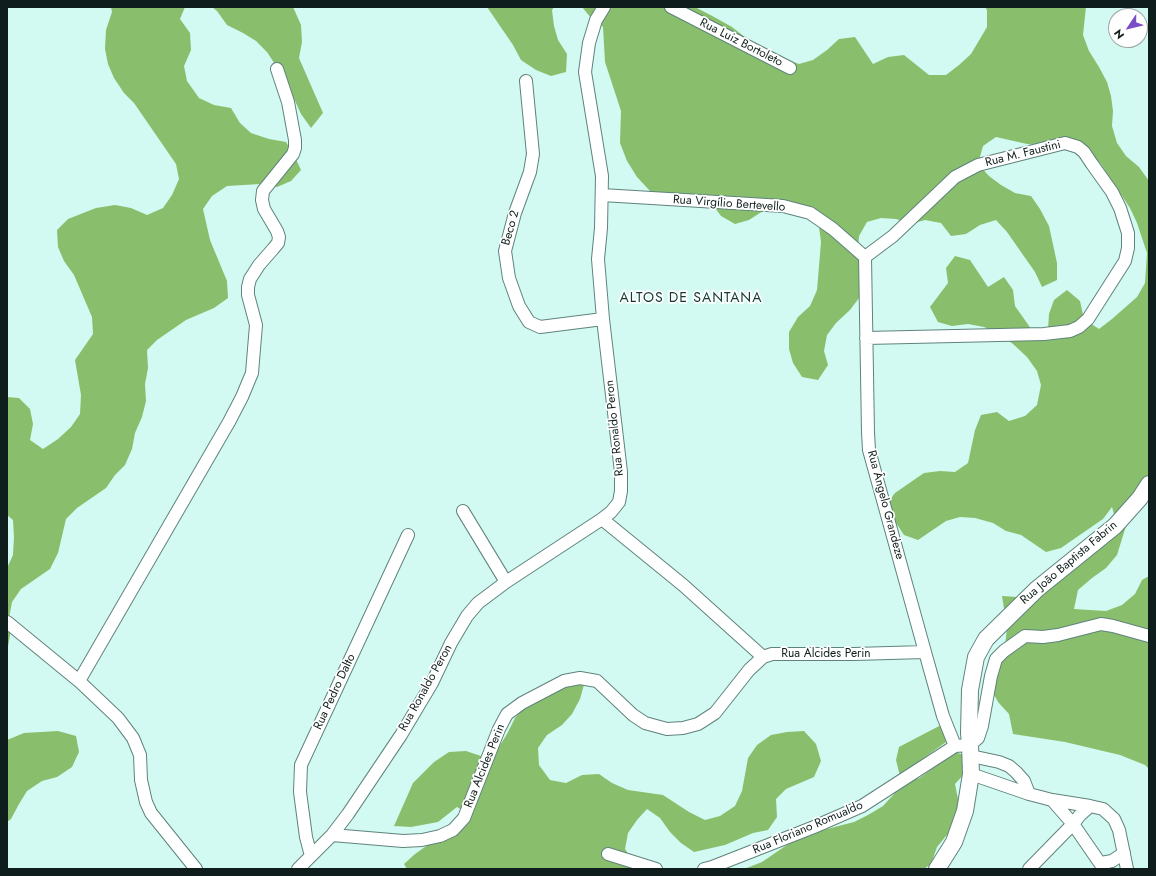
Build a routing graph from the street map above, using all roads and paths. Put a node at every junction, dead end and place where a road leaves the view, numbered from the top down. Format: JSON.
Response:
{"nodes":[{"id":1,"x":604,"y":7,"type":"edge"},
{"id":2,"x":671,"y":7,"type":"edge"},
{"id":3,"x":790,"y":68,"type":"dead end"},
{"id":4,"x":277,"y":69,"type":"dead end"},
{"id":5,"x":526,"y":80,"type":"dead end"},
{"id":6,"x":602,"y":195,"type":"junction"},
{"id":7,"x":865,"y":257,"type":"junction"},
{"id":8,"x":602,"y":319,"type":"junction"},
{"id":9,"x":866,"y":338,"type":"junction"},
{"id":10,"x":1149,"y":484,"type":"edge"},
{"id":11,"x":463,"y":511,"type":"dead end"},
{"id":12,"x":602,"y":519,"type":"junction"},
{"id":13,"x":408,"y":535,"type":"dead end"},
{"id":14,"x":506,"y":582,"type":"junction"},
{"id":15,"x":7,"y":622,"type":"edge"},
{"id":16,"x":1149,"y":636,"type":"edge"},
{"id":17,"x":924,"y":652,"type":"junction"},
{"id":18,"x":763,"y":657,"type":"junction"},
{"id":19,"x":79,"y":681,"type":"junction"},
{"id":20,"x":955,"y":746,"type":"junction"},
{"id":21,"x":971,"y":750,"type":"junction"},
{"id":22,"x":971,"y":774,"type":"junction"},
{"id":23,"x":1030,"y":794,"type":"junction"},
{"id":24,"x":1052,"y":800,"type":"junction"},
{"id":25,"x":1090,"y":806,"type":"junction"},
{"id":26,"x":1073,"y":824,"type":"junction"},
{"id":27,"x":332,"y":835,"type":"junction"},
{"id":28,"x":1124,"y":853,"type":"junction"},
{"id":29,"x":608,"y":854,"type":"dead end"},
{"id":30,"x":311,"y":856,"type":"junction"},
{"id":31,"x":1103,"y":866,"type":"edge"},
{"id":32,"x":196,"y":869,"type":"edge"},
{"id":33,"x":298,"y":869,"type":"edge"},
{"id":34,"x":656,"y":869,"type":"edge"},
{"id":35,"x":704,"y":869,"type":"edge"},
{"id":36,"x":937,"y":869,"type":"edge"},
{"id":37,"x":1029,"y":869,"type":"edge"},
{"id":38,"x":1127,"y":869,"type":"edge"}],
"edges":[{"from":1,"to":6,"type":"street","name":"Rua Ronaldo Peron"},
{"from":2,"to":3,"type":"street","name":"Rua Luiz Bortoleto"},
{"from":4,"to":19,"type":"street"},
{"from":5,"to":8,"type":"street","name":"Beco 2"},
{"from":6,"to":7,"type":"street","name":"Rua Virgílio Bertevello"},
{"from":6,"to":8,"type":"street","name":"Rua Ronaldo Peron"},
{"from":7,"to":9,"type":"street","name":"Rua Ângelo Grandeze"},
{"from":7,"to":9,"type":"street","name":"Rua M. Faustini"},
{"from":8,"to":12,"type":"street","name":"Rua Ronaldo Peron"},
{"from":9,"to":17,"type":"street","name":"Rua Ângelo Grandeze"},
{"from":10,"to":21,"type":"street","name":"Rua João Baptista Fabrin"},
{"from":11,"to":14,"type":"street"},
{"from":12,"to":14,"type":"street","name":"Rua Ronaldo Peron"},
{"from":12,"to":18,"type":"street"},
{"from":13,"to":30,"type":"street","name":"Rua Pedro Dalto"},
{"from":14,"to":27,"type":"street","name":"Rua Ronaldo Peron"},
{"from":15,"to":19,"type":"street"},
{"from":16,"to":21,"type":"street"},
{"from":17,"to":18,"type":"street","name":"Rua Alcides Perin"},
{"from":17,"to":20,"type":"street","name":"Rua Ângelo Grandeze"},
{"from":18,"to":27,"type":"street","name":"Rua Alcides Perin"},
{"from":19,"to":32,"type":"street"},
{"from":20,"to":21,"type":"street","name":"Rua Floriano Romualdo"},
{"from":20,"to":35,"type":"street","name":"Rua Floriano Romualdo"},
{"from":21,"to":22,"type":"street","name":"Rua João Baptista Fabrin"},
{"from":21,"to":23,"type":"street","name":"Rua Floriano Romualdo"},
{"from":22,"to":23,"type":"street"},
{"from":22,"to":36,"type":"street","name":"Rua João Baptista Fabrin"},
{"from":23,"to":24,"type":"street"},
{"from":24,"to":25,"type":"street"},
{"from":24,"to":26,"type":"street"},
{"from":25,"to":26,"type":"street"},
{"from":25,"to":28,"type":"street"},
{"from":26,"to":31,"type":"street"},
{"from":26,"to":37,"type":"street"},
{"from":27,"to":30,"type":"street","name":"Rua Ronaldo Peron"},
{"from":28,"to":31,"type":"street"},
{"from":28,"to":38,"type":"street"},
{"from":29,"to":34,"type":"street"},
{"from":30,"to":33,"type":"street","name":"Rua Ronaldo Peron"}]}
